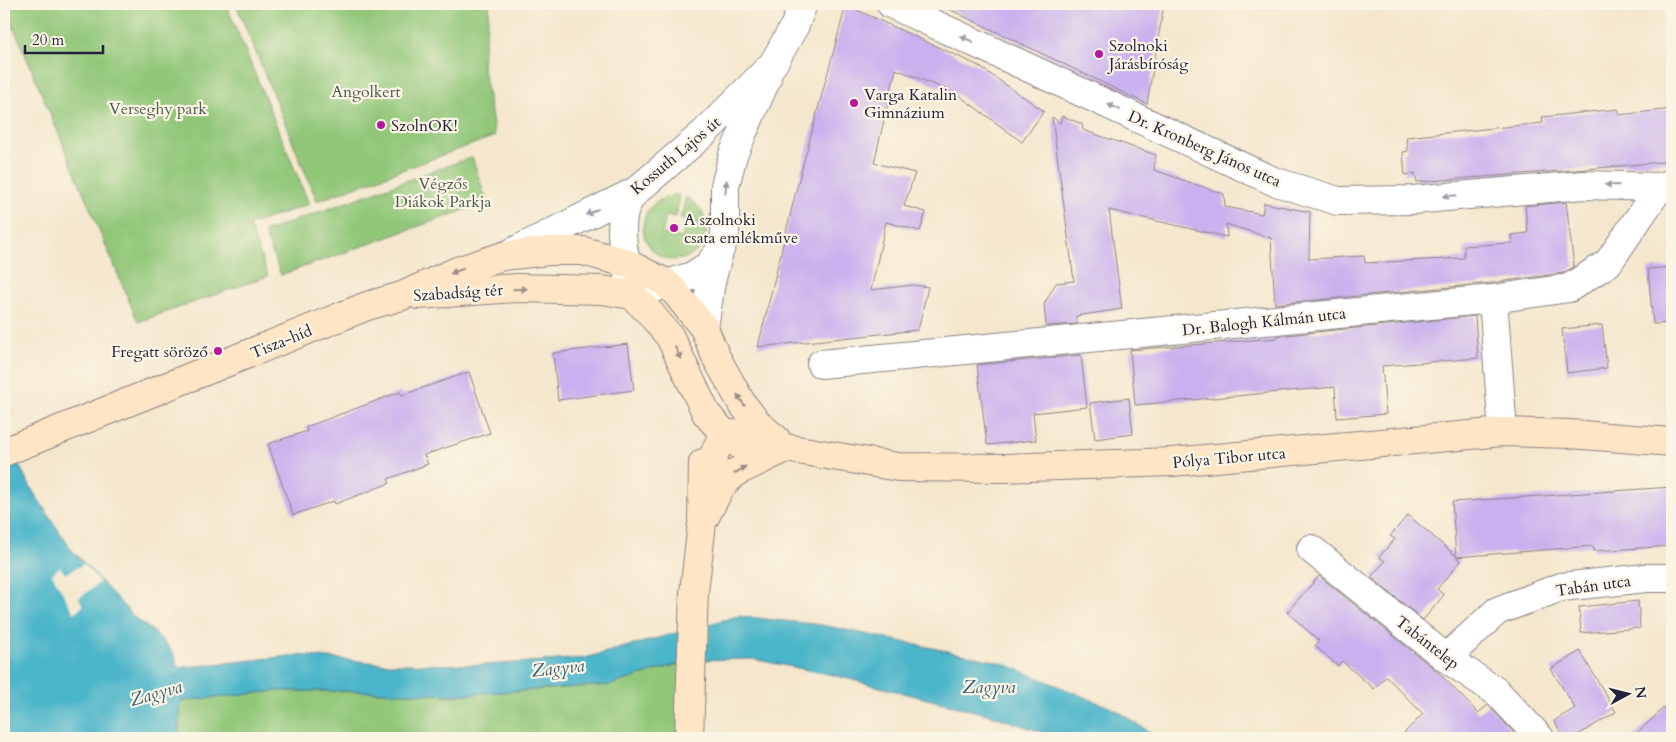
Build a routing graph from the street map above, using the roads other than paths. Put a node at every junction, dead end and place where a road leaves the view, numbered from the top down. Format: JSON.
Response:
{"nodes":[{"id":1,"x":803,"y":4,"type":"edge"},
{"id":2,"x":891,"y":4,"type":"edge"},
{"id":3,"x":773,"y":64,"type":"junction"},
{"id":4,"x":1668,"y":188,"type":"edge"},
{"id":5,"x":636,"y":191,"type":"junction"},
{"id":6,"x":718,"y":252,"type":"junction"},
{"id":7,"x":503,"y":256,"type":"junction"},
{"id":8,"x":626,"y":263,"type":"junction"},
{"id":9,"x":666,"y":283,"type":"junction"},
{"id":10,"x":632,"y":295,"type":"junction"},
{"id":11,"x":402,"y":296,"type":"junction"},
{"id":12,"x":1493,"y":299,"type":"junction"},
{"id":13,"x":704,"y":328,"type":"junction"},
{"id":14,"x":821,"y":364,"type":"dead end"},
{"id":15,"x":713,"y":420,"type":"junction"},
{"id":16,"x":1503,"y":432,"type":"junction"},
{"id":17,"x":1672,"y":442,"type":"edge"},
{"id":18,"x":786,"y":448,"type":"junction"},
{"id":19,"x":4,"y":452,"type":"edge"},
{"id":20,"x":702,"y":523,"type":"junction"},
{"id":21,"x":1311,"y":549,"type":"dead end"},
{"id":22,"x":1672,"y":578,"type":"edge"},
{"id":23,"x":1446,"y":658,"type":"junction"},
{"id":24,"x":689,"y":738,"type":"edge"},
{"id":25,"x":1540,"y":738,"type":"edge"}],
"edges":[{"from":1,"to":3,"type":"street","name":"Kossuth Lajos út"},
{"from":4,"to":2,"type":"street","name":"Dr. Kronberg János utca","one_way":true},
{"from":3,"to":5,"type":"street","name":"Kossuth Lajos út"},
{"from":6,"to":3,"type":"street","one_way":true},
{"from":4,"to":12,"type":"street","name":"Dr. Balogh Kálmán utca"},
{"from":5,"to":7,"type":"street","name":"Kossuth Lajos út","one_way":true},
{"from":5,"to":8,"type":"street"},
{"from":6,"to":9,"type":"street"},
{"from":6,"to":13,"type":"street"},
{"from":7,"to":8,"type":"main road","name":"Szabadság tér"},
{"from":7,"to":11,"type":"main road","name":"Szabadság tér","one_way":true},
{"from":8,"to":9,"type":"main road","name":"Szabadság tér"},
{"from":8,"to":10,"type":"street"},
{"from":9,"to":10,"type":"street"},
{"from":9,"to":13,"type":"main road","name":"Szabadság tér"},
{"from":11,"to":10,"type":"main road","name":"Szabadság tér","one_way":true},
{"from":10,"to":15,"type":"main road","one_way":true},
{"from":11,"to":19,"type":"main road","name":"Tisza-híd"},
{"from":12,"to":14,"type":"street","name":"Dr. Balogh Kálmán utca"},
{"from":12,"to":16,"type":"street"},
{"from":13,"to":15,"type":"main road"},
{"from":18,"to":13,"type":"main road","one_way":true},
{"from":15,"to":18,"type":"main road","name":"Pólya Tibor utca"},
{"from":15,"to":20,"type":"main road"},
{"from":16,"to":17,"type":"main road","name":"Pólya Tibor utca"},
{"from":16,"to":18,"type":"main road","name":"Pólya Tibor utca"},
{"from":20,"to":18,"type":"main road","one_way":true},
{"from":20,"to":24,"type":"main road"},
{"from":21,"to":23,"type":"street","name":"Tabántelep"},
{"from":22,"to":23,"type":"street","name":"Tabán utca"},
{"from":23,"to":25,"type":"street","name":"Tabántelep"}]}
